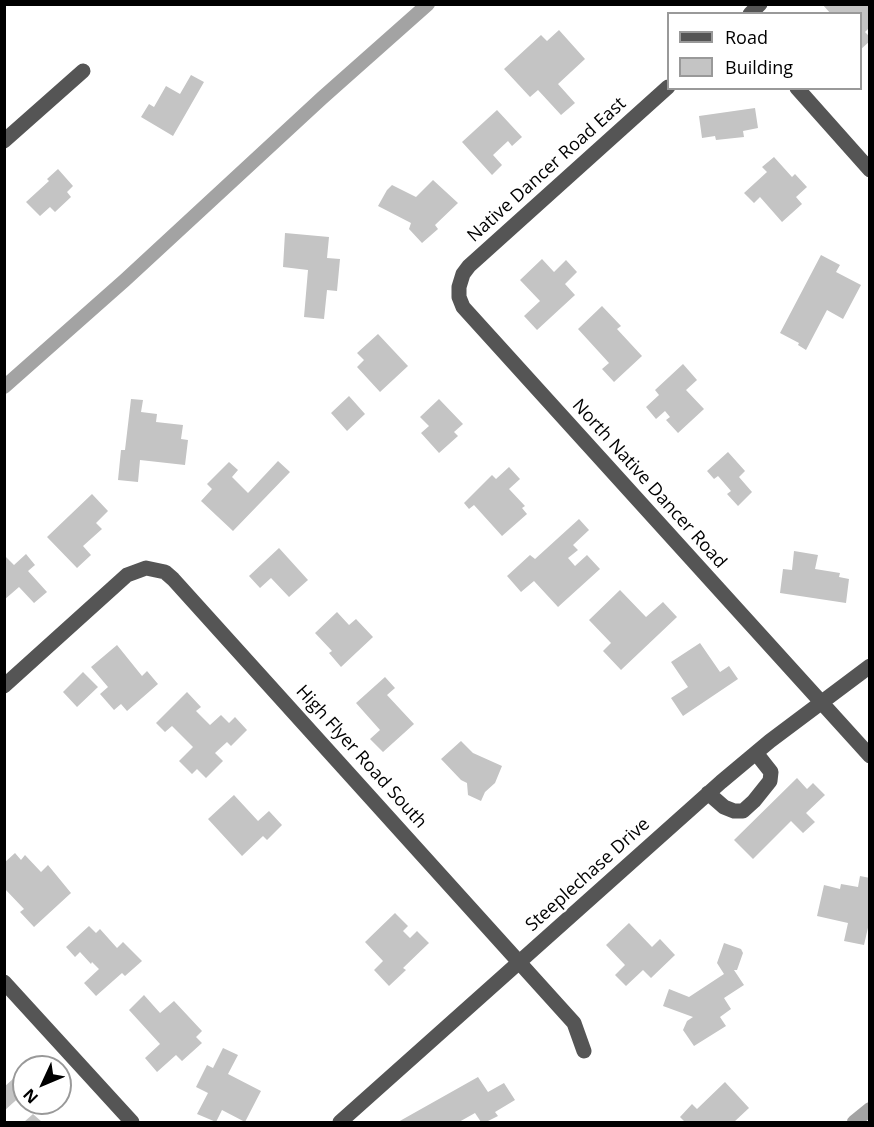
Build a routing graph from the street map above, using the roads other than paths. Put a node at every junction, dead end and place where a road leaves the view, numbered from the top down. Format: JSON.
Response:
{"nodes":[{"id":1,"x":83,"y":71,"type":"dead end"},
{"id":2,"x":667,"y":89,"type":"edge"},
{"id":3,"x":799,"y":90,"type":"edge"},
{"id":4,"x":4,"y":141,"type":"edge"},
{"id":5,"x":870,"y":170,"type":"edge"},
{"id":6,"x":459,"y":287,"type":"joint"},
{"id":7,"x":870,"y":666,"type":"edge"},
{"id":8,"x":4,"y":686,"type":"edge"},
{"id":9,"x":820,"y":703,"type":"junction"},
{"id":10,"x":756,"y":753,"type":"junction"},
{"id":11,"x":870,"y":756,"type":"edge"},
{"id":12,"x":708,"y":793,"type":"junction"},
{"id":13,"x":520,"y":962,"type":"junction"},
{"id":14,"x":4,"y":982,"type":"edge"},
{"id":15,"x":584,"y":1051,"type":"dead end"},
{"id":16,"x":132,"y":1122,"type":"edge"},
{"id":17,"x":340,"y":1122,"type":"edge"}],
"edges":[{"from":1,"to":4,"type":"street"},
{"from":2,"to":6,"type":"street","name":"Native Dancer Road East"},
{"from":3,"to":5,"type":"street"},
{"from":6,"to":9,"type":"street","name":"North Native Dancer Road"},
{"from":7,"to":9,"type":"street","name":"Steeplechase Drive"},
{"from":8,"to":13,"type":"street","name":"High Flyer Road South"},
{"from":9,"to":10,"type":"street","name":"Steeplechase Drive"},
{"from":9,"to":11,"type":"street","name":"North Native Dancer Road"},
{"from":10,"to":12,"type":"street","name":"Steeplechase Drive"},
{"from":10,"to":12,"type":"street"},
{"from":12,"to":13,"type":"street","name":"Steeplechase Drive"},
{"from":13,"to":15,"type":"street","name":"High Flyer Road South"},
{"from":13,"to":17,"type":"street","name":"Steeplechase Drive"},
{"from":14,"to":16,"type":"street"}]}
